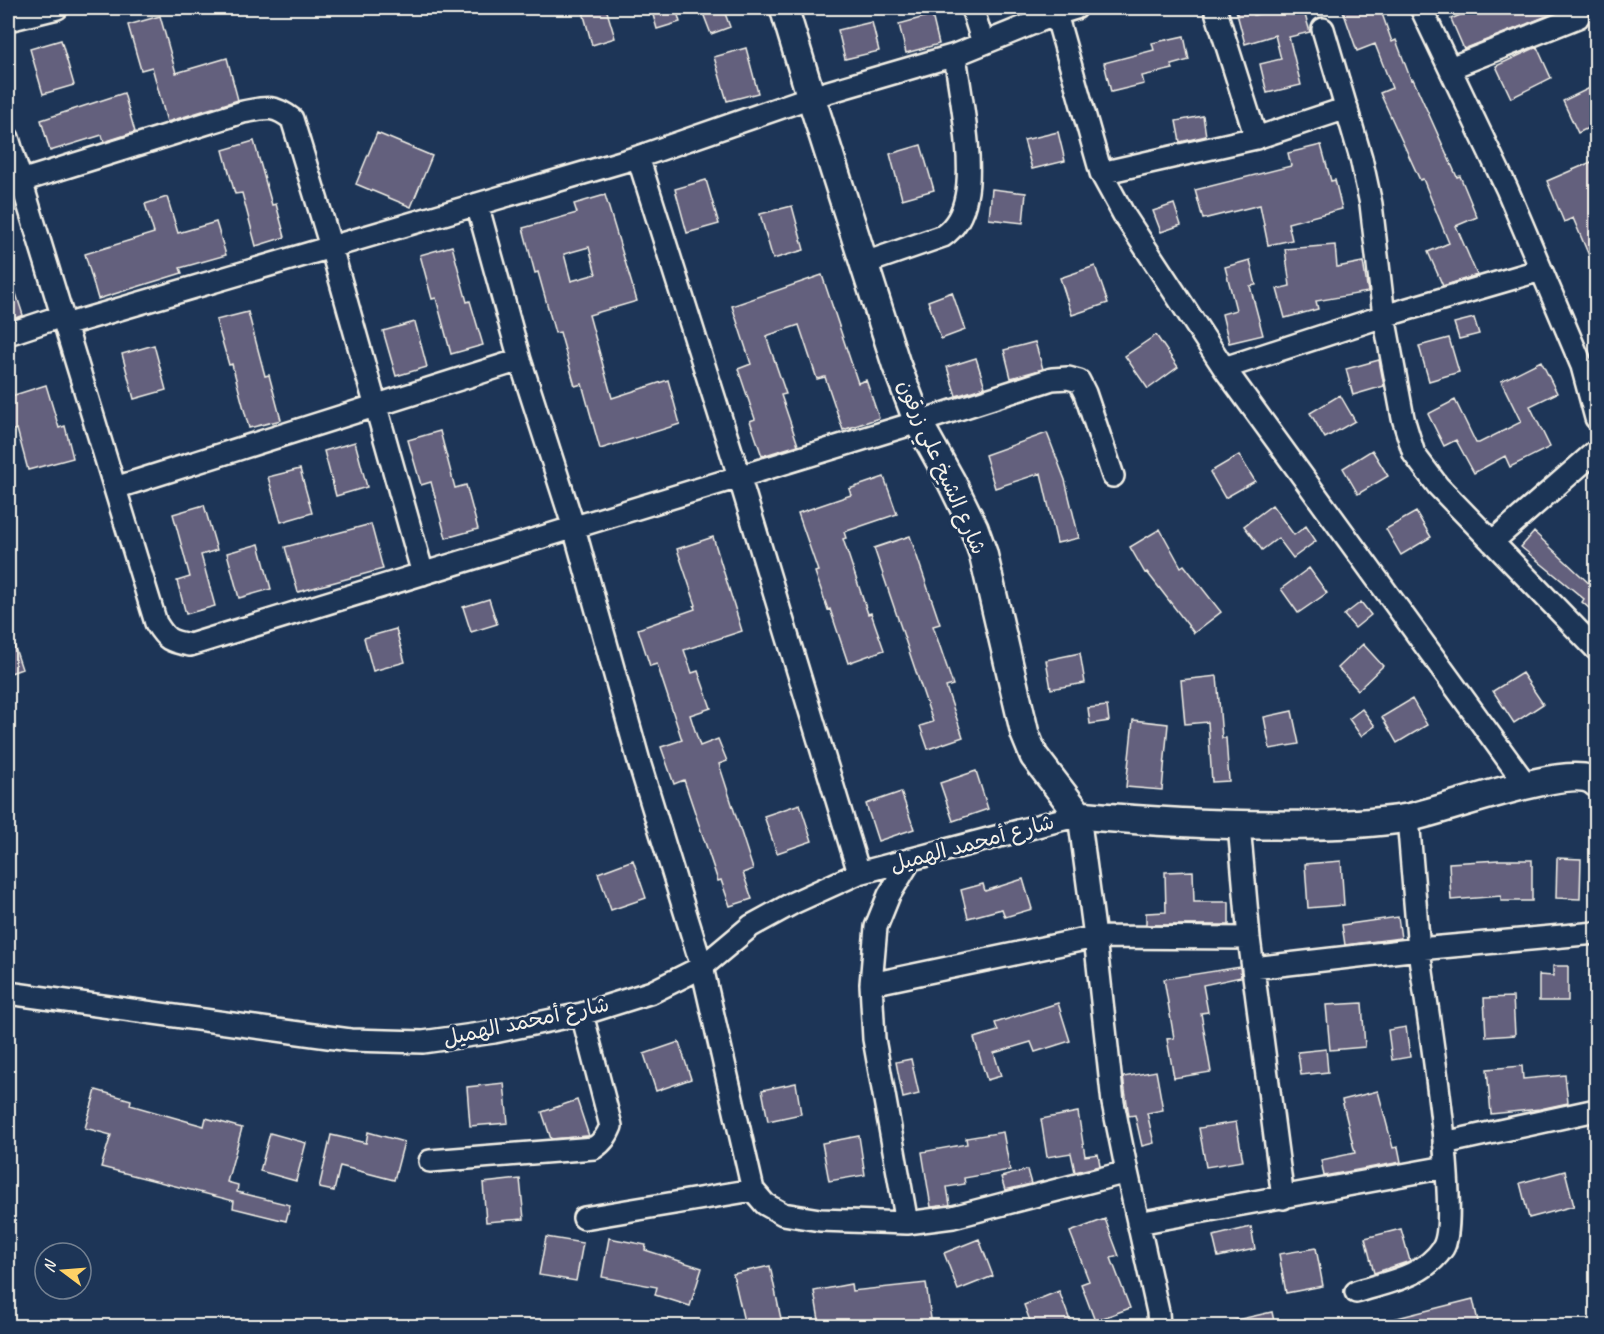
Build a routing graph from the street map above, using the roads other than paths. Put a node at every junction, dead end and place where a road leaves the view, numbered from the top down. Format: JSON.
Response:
{"nodes":[{"id":1,"x":57,"y":8,"type":"edge"},
{"id":2,"x":784,"y":8,"type":"edge"},
{"id":3,"x":972,"y":8,"type":"edge"},
{"id":4,"x":1076,"y":8,"type":"edge"},
{"id":5,"x":1215,"y":8,"type":"edge"},
{"id":6,"x":1421,"y":8,"type":"edge"},
{"id":7,"x":1056,"y":14,"type":"junction"},
{"id":8,"x":1578,"y":17,"type":"dead end"},
{"id":9,"x":8,"y":20,"type":"edge"},
{"id":10,"x":1323,"y":29,"type":"dead end"},
{"id":11,"x":983,"y":43,"type":"junction"},
{"id":12,"x":955,"y":55,"type":"junction"},
{"id":13,"x":1450,"y":68,"type":"junction"},
{"id":14,"x":811,"y":98,"type":"junction"},
{"id":15,"x":1347,"y":108,"type":"junction"},
{"id":16,"x":8,"y":138,"type":"edge"},
{"id":17,"x":1256,"y":138,"type":"junction"},
{"id":18,"x":638,"y":157,"type":"junction"},
{"id":19,"x":1101,"y":173,"type":"junction"},
{"id":20,"x":14,"y":184,"type":"edge"},
{"id":21,"x":477,"y":204,"type":"junction"},
{"id":22,"x":331,"y":247,"type":"junction"},
{"id":23,"x":865,"y":263,"type":"junction"},
{"id":24,"x":1541,"y":270,"type":"junction"},
{"id":25,"x":1384,"y":316,"type":"junction"},
{"id":26,"x":63,"y":320,"type":"junction"},
{"id":27,"x":8,"y":334,"type":"edge"},
{"id":28,"x":520,"y":360,"type":"junction"},
{"id":29,"x":1589,"y":364,"type":"edge"},
{"id":30,"x":1224,"y":368,"type":"junction"},
{"id":31,"x":376,"y":405,"type":"junction"},
{"id":32,"x":1596,"y":418,"type":"edge"},
{"id":33,"x":918,"y":422,"type":"junction"},
{"id":34,"x":1596,"y":451,"type":"edge"},
{"id":35,"x":739,"y":476,"type":"junction"},
{"id":36,"x":1113,"y":476,"type":"dead end"},
{"id":37,"x":116,"y":488,"type":"junction"},
{"id":38,"x":574,"y":528,"type":"junction"},
{"id":39,"x":1492,"y":542,"type":"junction"},
{"id":40,"x":423,"y":574,"type":"junction"},
{"id":41,"x":1596,"y":649,"type":"edge"},
{"id":42,"x":1594,"y":777,"type":"edge"},
{"id":43,"x":1527,"y":786,"type":"junction"},
{"id":44,"x":1078,"y":815,"type":"junction"},
{"id":45,"x":1408,"y":818,"type":"junction"},
{"id":46,"x":1239,"y":825,"type":"junction"},
{"id":47,"x":911,"y":859,"type":"junction"},
{"id":48,"x":859,"y":873,"type":"junction"},
{"id":49,"x":1596,"y":933,"type":"edge"},
{"id":50,"x":1095,"y":937,"type":"junction"},
{"id":51,"x":1249,"y":938,"type":"junction"},
{"id":52,"x":1419,"y":949,"type":"junction"},
{"id":53,"x":702,"y":967,"type":"junction"},
{"id":54,"x":1253,"y":968,"type":"junction"},
{"id":55,"x":872,"y":984,"type":"junction"},
{"id":56,"x":8,"y":993,"type":"edge"},
{"id":57,"x":582,"y":1014,"type":"junction"},
{"id":58,"x":1596,"y":1110,"type":"edge"},
{"id":59,"x":1444,"y":1143,"type":"junction"},
{"id":60,"x":430,"y":1161,"type":"dead end"},
{"id":61,"x":1446,"y":1167,"type":"junction"},
{"id":62,"x":1127,"y":1172,"type":"junction"},
{"id":63,"x":753,"y":1190,"type":"junction"},
{"id":64,"x":1283,"y":1198,"type":"junction"},
{"id":65,"x":584,"y":1218,"type":"dead end"},
{"id":66,"x":907,"y":1223,"type":"junction"},
{"id":67,"x":1138,"y":1223,"type":"junction"},
{"id":68,"x":1356,"y":1292,"type":"dead end"},
{"id":69,"x":1159,"y":1326,"type":"edge"}],
"edges":[{"from":1,"to":9,"type":"street"},
{"from":2,"to":14,"type":"main road","name":"شارع الشيخ علي زرقون"},
{"from":3,"to":11,"type":"street"},
{"from":4,"to":7,"type":"street"},
{"from":5,"to":17,"type":"street"},
{"from":6,"to":13,"type":"street"},
{"from":7,"to":11,"type":"street"},
{"from":7,"to":19,"type":"street"},
{"from":8,"to":13,"type":"street"},
{"from":10,"to":15,"type":"street"},
{"from":11,"to":12,"type":"street"},
{"from":12,"to":14,"type":"street"},
{"from":12,"to":23,"type":"street"},
{"from":13,"to":24,"type":"street"},
{"from":14,"to":18,"type":"street"},
{"from":14,"to":23,"type":"main road","name":"شارع الشيخ علي زرقون"},
{"from":15,"to":17,"type":"street"},
{"from":15,"to":25,"type":"street"},
{"from":16,"to":20,"type":"street"},
{"from":17,"to":19,"type":"street"},
{"from":18,"to":21,"type":"street"},
{"from":18,"to":35,"type":"street"},
{"from":19,"to":30,"type":"street"},
{"from":20,"to":22,"type":"street"},
{"from":20,"to":26,"type":"street"},
{"from":21,"to":22,"type":"street"},
{"from":21,"to":28,"type":"street"},
{"from":22,"to":26,"type":"street"},
{"from":22,"to":31,"type":"street"},
{"from":23,"to":33,"type":"main road","name":"شارع الشيخ علي زرقون"},
{"from":24,"to":25,"type":"street"},
{"from":24,"to":29,"type":"street"},
{"from":25,"to":30,"type":"street"},
{"from":25,"to":39,"type":"street"},
{"from":26,"to":27,"type":"street"},
{"from":26,"to":37,"type":"street"},
{"from":28,"to":31,"type":"street"},
{"from":28,"to":38,"type":"street"},
{"from":29,"to":32,"type":"street"},
{"from":30,"to":43,"type":"street"},
{"from":31,"to":37,"type":"street"},
{"from":31,"to":40,"type":"street"},
{"from":33,"to":35,"type":"street"},
{"from":33,"to":36,"type":"street"},
{"from":33,"to":44,"type":"main road","name":"شارع الشيخ علي زرقون"},
{"from":34,"to":39,"type":"street"},
{"from":35,"to":38,"type":"street"},
{"from":35,"to":48,"type":"street"},
{"from":37,"to":40,"type":"street"},
{"from":38,"to":40,"type":"street"},
{"from":38,"to":53,"type":"street"},
{"from":39,"to":41,"type":"street"},
{"from":42,"to":43,"type":"main road"},
{"from":43,"to":45,"type":"main road"},
{"from":44,"to":46,"type":"main road"},
{"from":44,"to":47,"type":"street","name":"شارع أمحمد الهميل"},
{"from":44,"to":50,"type":"street"},
{"from":45,"to":46,"type":"main road"},
{"from":45,"to":52,"type":"street"},
{"from":46,"to":51,"type":"street"},
{"from":47,"to":48,"type":"street","name":"شارع أمحمد الهميل"},
{"from":47,"to":55,"type":"street"},
{"from":48,"to":53,"type":"street","name":"شارع أمحمد الهميل"},
{"from":49,"to":52,"type":"street"},
{"from":50,"to":51,"type":"street"},
{"from":50,"to":55,"type":"street"},
{"from":50,"to":62,"type":"street"},
{"from":51,"to":54,"type":"street"},
{"from":52,"to":54,"type":"street"},
{"from":52,"to":59,"type":"street"},
{"from":53,"to":57,"type":"street","name":"شارع أمحمد الهميل"},
{"from":53,"to":63,"type":"street"},
{"from":54,"to":64,"type":"street"},
{"from":55,"to":66,"type":"street"},
{"from":56,"to":57,"type":"street","name":"شارع أمحمد الهميل"},
{"from":57,"to":60,"type":"street"},
{"from":58,"to":59,"type":"street"},
{"from":59,"to":61,"type":"street"},
{"from":61,"to":64,"type":"street"},
{"from":61,"to":68,"type":"street"},
{"from":62,"to":66,"type":"street"},
{"from":62,"to":67,"type":"street"},
{"from":63,"to":65,"type":"street"},
{"from":63,"to":66,"type":"street"},
{"from":64,"to":67,"type":"street"},
{"from":67,"to":69,"type":"street"}]}
